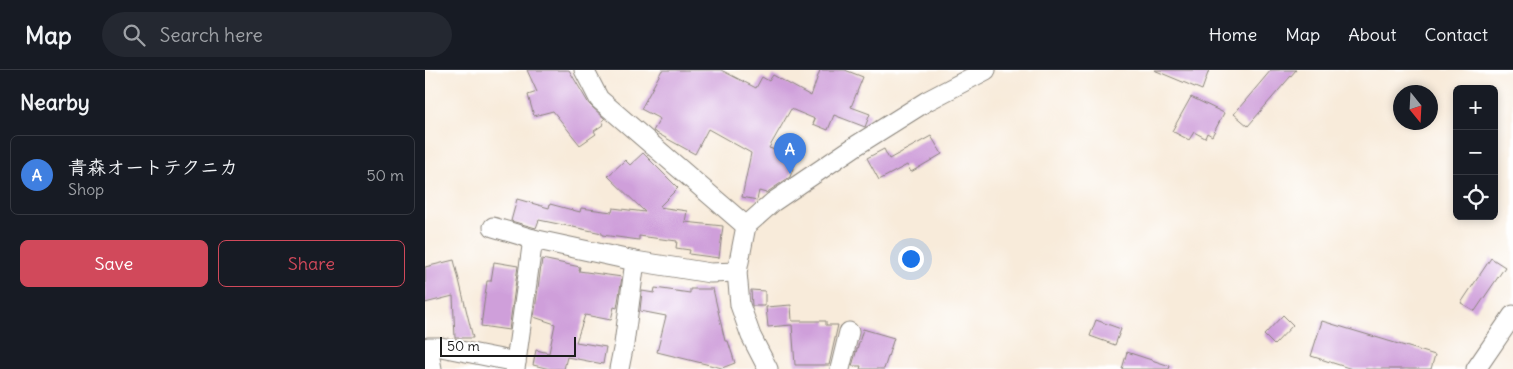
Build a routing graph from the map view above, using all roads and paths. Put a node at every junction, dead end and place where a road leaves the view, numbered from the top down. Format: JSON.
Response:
{"nodes":[{"id":1,"x":584,"y":70,"type":"edge"},
{"id":2,"x":987,"y":70,"type":"edge"},
{"id":3,"x":746,"y":226,"type":"junction"},
{"id":4,"x":493,"y":227,"type":"dead end"},
{"id":5,"x":533,"y":239,"type":"junction"},
{"id":6,"x":635,"y":261,"type":"junction"},
{"id":7,"x":737,"y":272,"type":"junction"},
{"id":8,"x":1513,"y":315,"type":"edge"},
{"id":9,"x":849,"y":332,"type":"dead end"},
{"id":10,"x":516,"y":365,"type":"edge"},
{"id":11,"x":432,"y":369,"type":"edge"},
{"id":12,"x":619,"y":369,"type":"edge"},
{"id":13,"x":768,"y":369,"type":"edge"},
{"id":14,"x":840,"y":369,"type":"edge"},
{"id":15,"x":1476,"y":369,"type":"edge"}],
"edges":[{"from":1,"to":3,"type":"street"},
{"from":2,"to":3,"type":"street"},
{"from":3,"to":7,"type":"street"},
{"from":4,"to":5,"type":"street"},
{"from":5,"to":6,"type":"street"},
{"from":5,"to":10,"type":"street"},
{"from":6,"to":7,"type":"street"},
{"from":6,"to":12,"type":"street"},
{"from":7,"to":13,"type":"street"},
{"from":8,"to":15,"type":"street"},
{"from":9,"to":14,"type":"street"},
{"from":10,"to":11,"type":"street"}]}
